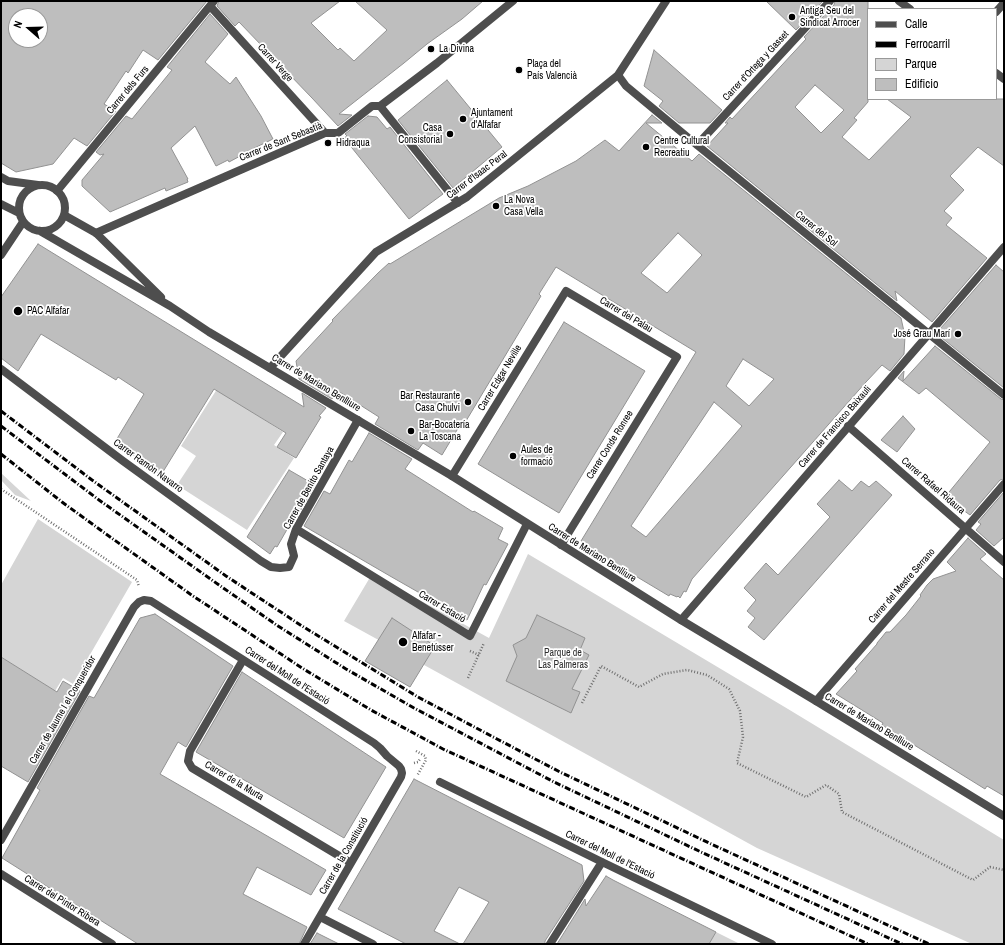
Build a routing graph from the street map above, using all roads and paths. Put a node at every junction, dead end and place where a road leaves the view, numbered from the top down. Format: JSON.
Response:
{"nodes":[{"id":1,"x":513,"y":1,"type":"edge"},
{"id":2,"x":666,"y":1,"type":"edge"},
{"id":3,"x":830,"y":1,"type":"edge"},
{"id":4,"x":899,"y":1,"type":"edge"},
{"id":5,"x":212,"y":3,"type":"edge"},
{"id":6,"x":1004,"y":3,"type":"edge"},
{"id":7,"x":909,"y":8,"type":"edge"},
{"id":8,"x":997,"y":11,"type":"edge"},
{"id":9,"x":618,"y":75,"type":"junction"},
{"id":10,"x":380,"y":106,"type":"junction"},
{"id":11,"x":325,"y":133,"type":"junction"},
{"id":12,"x":697,"y":145,"type":"junction"},
{"id":13,"x":1,"y":177,"type":"edge"},
{"id":14,"x":38,"y":185,"type":"junction"},
{"id":15,"x":57,"y":191,"type":"junction"},
{"id":16,"x":458,"y":203,"type":"junction"},
{"id":17,"x":1,"y":204,"type":"edge"},
{"id":18,"x":19,"y":213,"type":"junction"},
{"id":19,"x":64,"y":215,"type":"junction"},
{"id":20,"x":23,"y":222,"type":"junction"},
{"id":21,"x":40,"y":231,"type":"junction"},
{"id":22,"x":96,"y":233,"type":"junction"},
{"id":23,"x":1004,"y":247,"type":"edge"},
{"id":24,"x":1,"y":255,"type":"edge"},
{"id":25,"x":566,"y":291,"type":"joint"},
{"id":26,"x":170,"y":306,"type":"junction"},
{"id":27,"x":928,"y":333,"type":"junction"},
{"id":28,"x":677,"y":357,"type":"joint"},
{"id":29,"x":270,"y":368,"type":"junction"},
{"id":30,"x":1,"y":369,"type":"edge"},
{"id":31,"x":1004,"y":395,"type":"edge"},
{"id":32,"x":358,"y":420,"type":"junction"},
{"id":33,"x":848,"y":426,"type":"junction"},
{"id":34,"x":452,"y":476,"type":"junction"},
{"id":35,"x":1004,"y":484,"type":"edge"},
{"id":36,"x":1,"y":489,"type":"edge"},
{"id":37,"x":527,"y":524,"type":"junction"},
{"id":38,"x":966,"y":528,"type":"junction"},
{"id":39,"x":296,"y":529,"type":"junction"},
{"id":40,"x":561,"y":545,"type":"junction"},
{"id":41,"x":1004,"y":562,"type":"edge"},
{"id":42,"x":288,"y":567,"type":"joint"},
{"id":43,"x":140,"y":589,"type":"dead end"},
{"id":44,"x":151,"y":601,"type":"joint"},
{"id":45,"x":681,"y":620,"type":"junction"},
{"id":46,"x":243,"y":660,"type":"junction"},
{"id":47,"x":816,"y":701,"type":"junction"},
{"id":48,"x":582,"y":703,"type":"dead end"},
{"id":49,"x":416,"y":751,"type":"dead end"},
{"id":50,"x":401,"y":777,"type":"joint"},
{"id":51,"x":416,"y":778,"type":"dead end"},
{"id":52,"x":440,"y":782,"type":"dead end"},
{"id":53,"x":1004,"y":816,"type":"edge"},
{"id":54,"x":1,"y":840,"type":"edge"},
{"id":55,"x":602,"y":862,"type":"junction"},
{"id":56,"x":351,"y":863,"type":"junction"},
{"id":57,"x":1004,"y":870,"type":"edge"},
{"id":58,"x":1,"y":874,"type":"edge"},
{"id":59,"x":320,"y":917,"type":"junction"},
{"id":60,"x":112,"y":944,"type":"edge"},
{"id":61,"x":304,"y":944,"type":"edge"},
{"id":62,"x":373,"y":944,"type":"edge"},
{"id":63,"x":550,"y":944,"type":"edge"},
{"id":64,"x":772,"y":944,"type":"edge"}],
"edges":[{"from":1,"to":10,"type":"street","name":"Carrer de Sant Sebastià"},
{"from":2,"to":9,"type":"street","name":"Carrer d'Isaac Peral"},
{"from":3,"to":12,"type":"street","name":"Carrer d'Ortega y Gasset"},
{"from":4,"to":7,"type":"street"},
{"from":5,"to":11,"type":"street","name":"Carrer Verge"},
{"from":5,"to":15,"type":"street","name":"Carrer dels Furs"},
{"from":6,"to":8,"type":"street"},
{"from":9,"to":12,"type":"street","name":"Carrer del Sol"},
{"from":9,"to":16,"type":"street","name":"Carrer d'Isaac Peral"},
{"from":10,"to":11,"type":"street","name":"Carrer de Sant Sebastià"},
{"from":10,"to":16,"type":"street"},
{"from":11,"to":22,"type":"street","name":"Carrer de Sant Sebastià"},
{"from":12,"to":27,"type":"street","name":"Carrer del Sol"},
{"from":13,"to":14,"type":"street"},
{"from":14,"to":15,"type":"street"},
{"from":14,"to":18,"type":"street"},
{"from":15,"to":19,"type":"street"},
{"from":16,"to":29,"type":"street","name":"Carrer d'Isaac Peral"},
{"from":17,"to":18,"type":"street"},
{"from":18,"to":20,"type":"street"},
{"from":19,"to":21,"type":"street"},
{"from":19,"to":22,"type":"street","name":"Carrer de Mariano Benlliure"},
{"from":20,"to":21,"type":"street"},
{"from":20,"to":24,"type":"street"},
{"from":21,"to":26,"type":"street","name":"Carrer de Mariano Benlliure"},
{"from":22,"to":26,"type":"street","name":"Carrer de Mariano Benlliure"},
{"from":23,"to":27,"type":"street","name":"Carrer de Francisco Baixauli"},
{"from":25,"to":28,"type":"street","name":"Carrer del Palau"},
{"from":25,"to":34,"type":"street","name":"Carrer Edgar Neville"},
{"from":26,"to":29,"type":"street","name":"Carrer de Mariano Benlliure"},
{"from":27,"to":31,"type":"street","name":"Carrer del Sol"},
{"from":27,"to":33,"type":"street","name":"Carrer de Francisco Baixauli"},
{"from":28,"to":40,"type":"street","name":"Carrer Conde Ronree"},
{"from":29,"to":32,"type":"street","name":"Carrer de Mariano Benlliure"},
{"from":30,"to":42,"type":"street","name":"Carrer Ramón Navarro"},
{"from":32,"to":34,"type":"street","name":"Carrer de Mariano Benlliure"},
{"from":32,"to":39,"type":"street","name":"Carrer de Benito Santaya"},
{"from":33,"to":38,"type":"street","name":"Carrer Rafael Ridaura"},
{"from":33,"to":45,"type":"street","name":"Carrer de Francisco Baixauli"},
{"from":34,"to":37,"type":"street","name":"Carrer de Mariano Benlliure"},
{"from":35,"to":38,"type":"street","name":"Carrer del Mestre Serrano"},
{"from":36,"to":43,"type":"path"},
{"from":37,"to":39,"type":"street","name":"Carrer Estació"},
{"from":37,"to":40,"type":"street","name":"Carrer de Mariano Benlliure"},
{"from":38,"to":41,"type":"street","name":"Carrer Rafael Ridaura"},
{"from":38,"to":47,"type":"street","name":"Carrer del Mestre Serrano"},
{"from":39,"to":42,"type":"street","name":"Carrer de Benito Santaya"},
{"from":40,"to":45,"type":"street","name":"Carrer de Mariano Benlliure"},
{"from":44,"to":46,"type":"street","name":"Carrer del Moll de l'Estació"},
{"from":44,"to":54,"type":"street","name":"Carrer de Jaume I el Conqueridor"},
{"from":45,"to":47,"type":"street","name":"Carrer de Mariano Benlliure"},
{"from":46,"to":50,"type":"street","name":"Carrer del Moll de l'Estació"},
{"from":46,"to":56,"type":"street","name":"Carrer de la Murta"},
{"from":47,"to":53,"type":"street","name":"Carrer de Mariano Benlliure"},
{"from":48,"to":57,"type":"path"},
{"from":49,"to":51,"type":"path"},
{"from":50,"to":56,"type":"street","name":"Carrer de la Constitució"},
{"from":52,"to":55,"type":"street","name":"Carrer del Moll de l'Estació"},
{"from":55,"to":63,"type":"street"},
{"from":55,"to":64,"type":"street","name":"Carrer del Moll de l'Estació"},
{"from":56,"to":59,"type":"street","name":"Carrer de la Constitució"},
{"from":58,"to":60,"type":"street","name":"Carrer del Pintor Ribera"},
{"from":59,"to":61,"type":"street","name":"Carrer de la Constitució"},
{"from":59,"to":62,"type":"street"}]}
